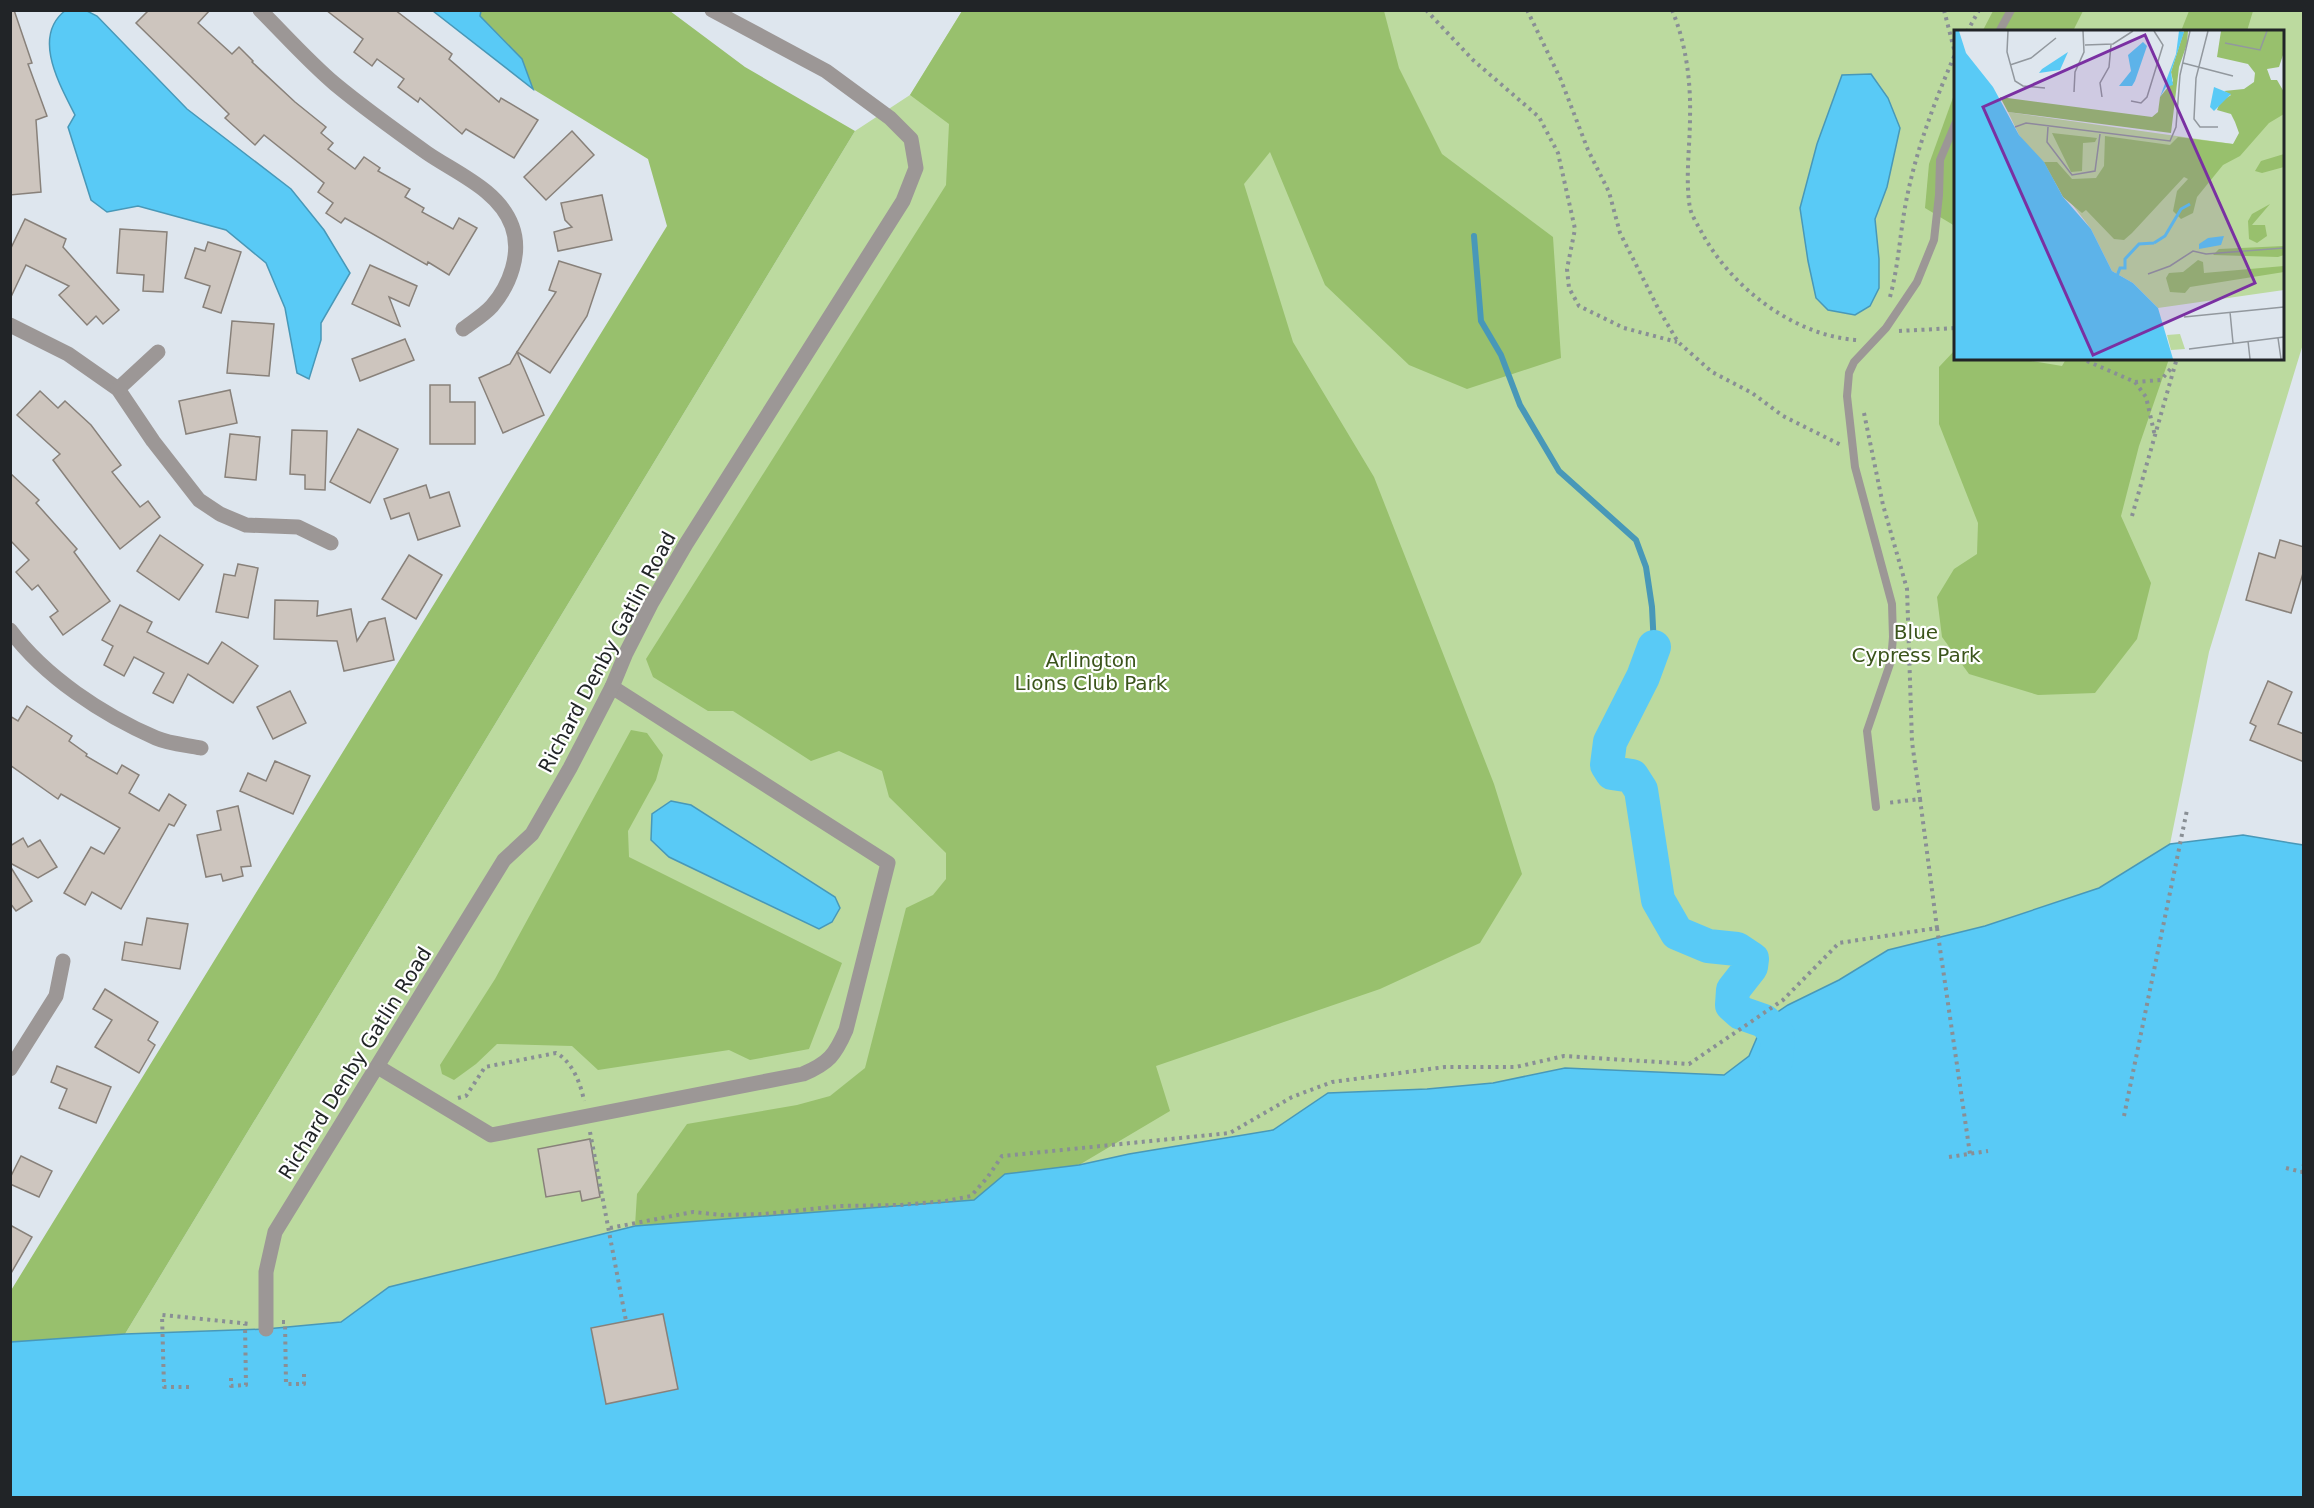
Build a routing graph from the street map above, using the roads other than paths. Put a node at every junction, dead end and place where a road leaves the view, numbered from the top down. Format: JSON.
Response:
{"nodes":[{"id":1,"x":260,"y":10,"type":"edge"},
{"id":2,"x":712,"y":10,"type":"edge"},
{"id":3,"x":2011,"y":10,"type":"edge"},
{"id":4,"x":2000,"y":30,"type":"edge"},
{"id":5,"x":1954,"y":127,"type":"edge"},
{"id":6,"x":10,"y":325,"type":"edge"},
{"id":7,"x":463,"y":329,"type":"dead end"},
{"id":8,"x":158,"y":352,"type":"dead end"},
{"id":9,"x":118,"y":389,"type":"junction"},
{"id":10,"x":331,"y":543,"type":"dead end"},
{"id":11,"x":10,"y":630,"type":"edge"},
{"id":12,"x":612,"y":687,"type":"junction"},
{"id":13,"x":201,"y":748,"type":"dead end"},
{"id":14,"x":1876,"y":805,"type":"road end"},
{"id":15,"x":63,"y":961,"type":"dead end"},
{"id":16,"x":378,"y":1067,"type":"junction"},
{"id":17,"x":10,"y":1069,"type":"edge"},
{"id":18,"x":266,"y":1326,"type":"road end"}],
"edges":[{"from":1,"to":7,"type":"street"},
{"from":2,"to":12,"type":"street","name":"Richard Denby Gatlin Road"},
{"from":3,"to":4,"type":"lane"},
{"from":5,"to":14,"type":"lane"},
{"from":6,"to":9,"type":"street"},
{"from":8,"to":9,"type":"street"},
{"from":9,"to":10,"type":"street"},
{"from":11,"to":13,"type":"street"},
{"from":12,"to":16,"type":"street","name":"Richard Denby Gatlin Road"},
{"from":12,"to":16,"type":"street"},
{"from":15,"to":17,"type":"street"},
{"from":16,"to":18,"type":"street","name":"Richard Denby Gatlin Road"}]}
